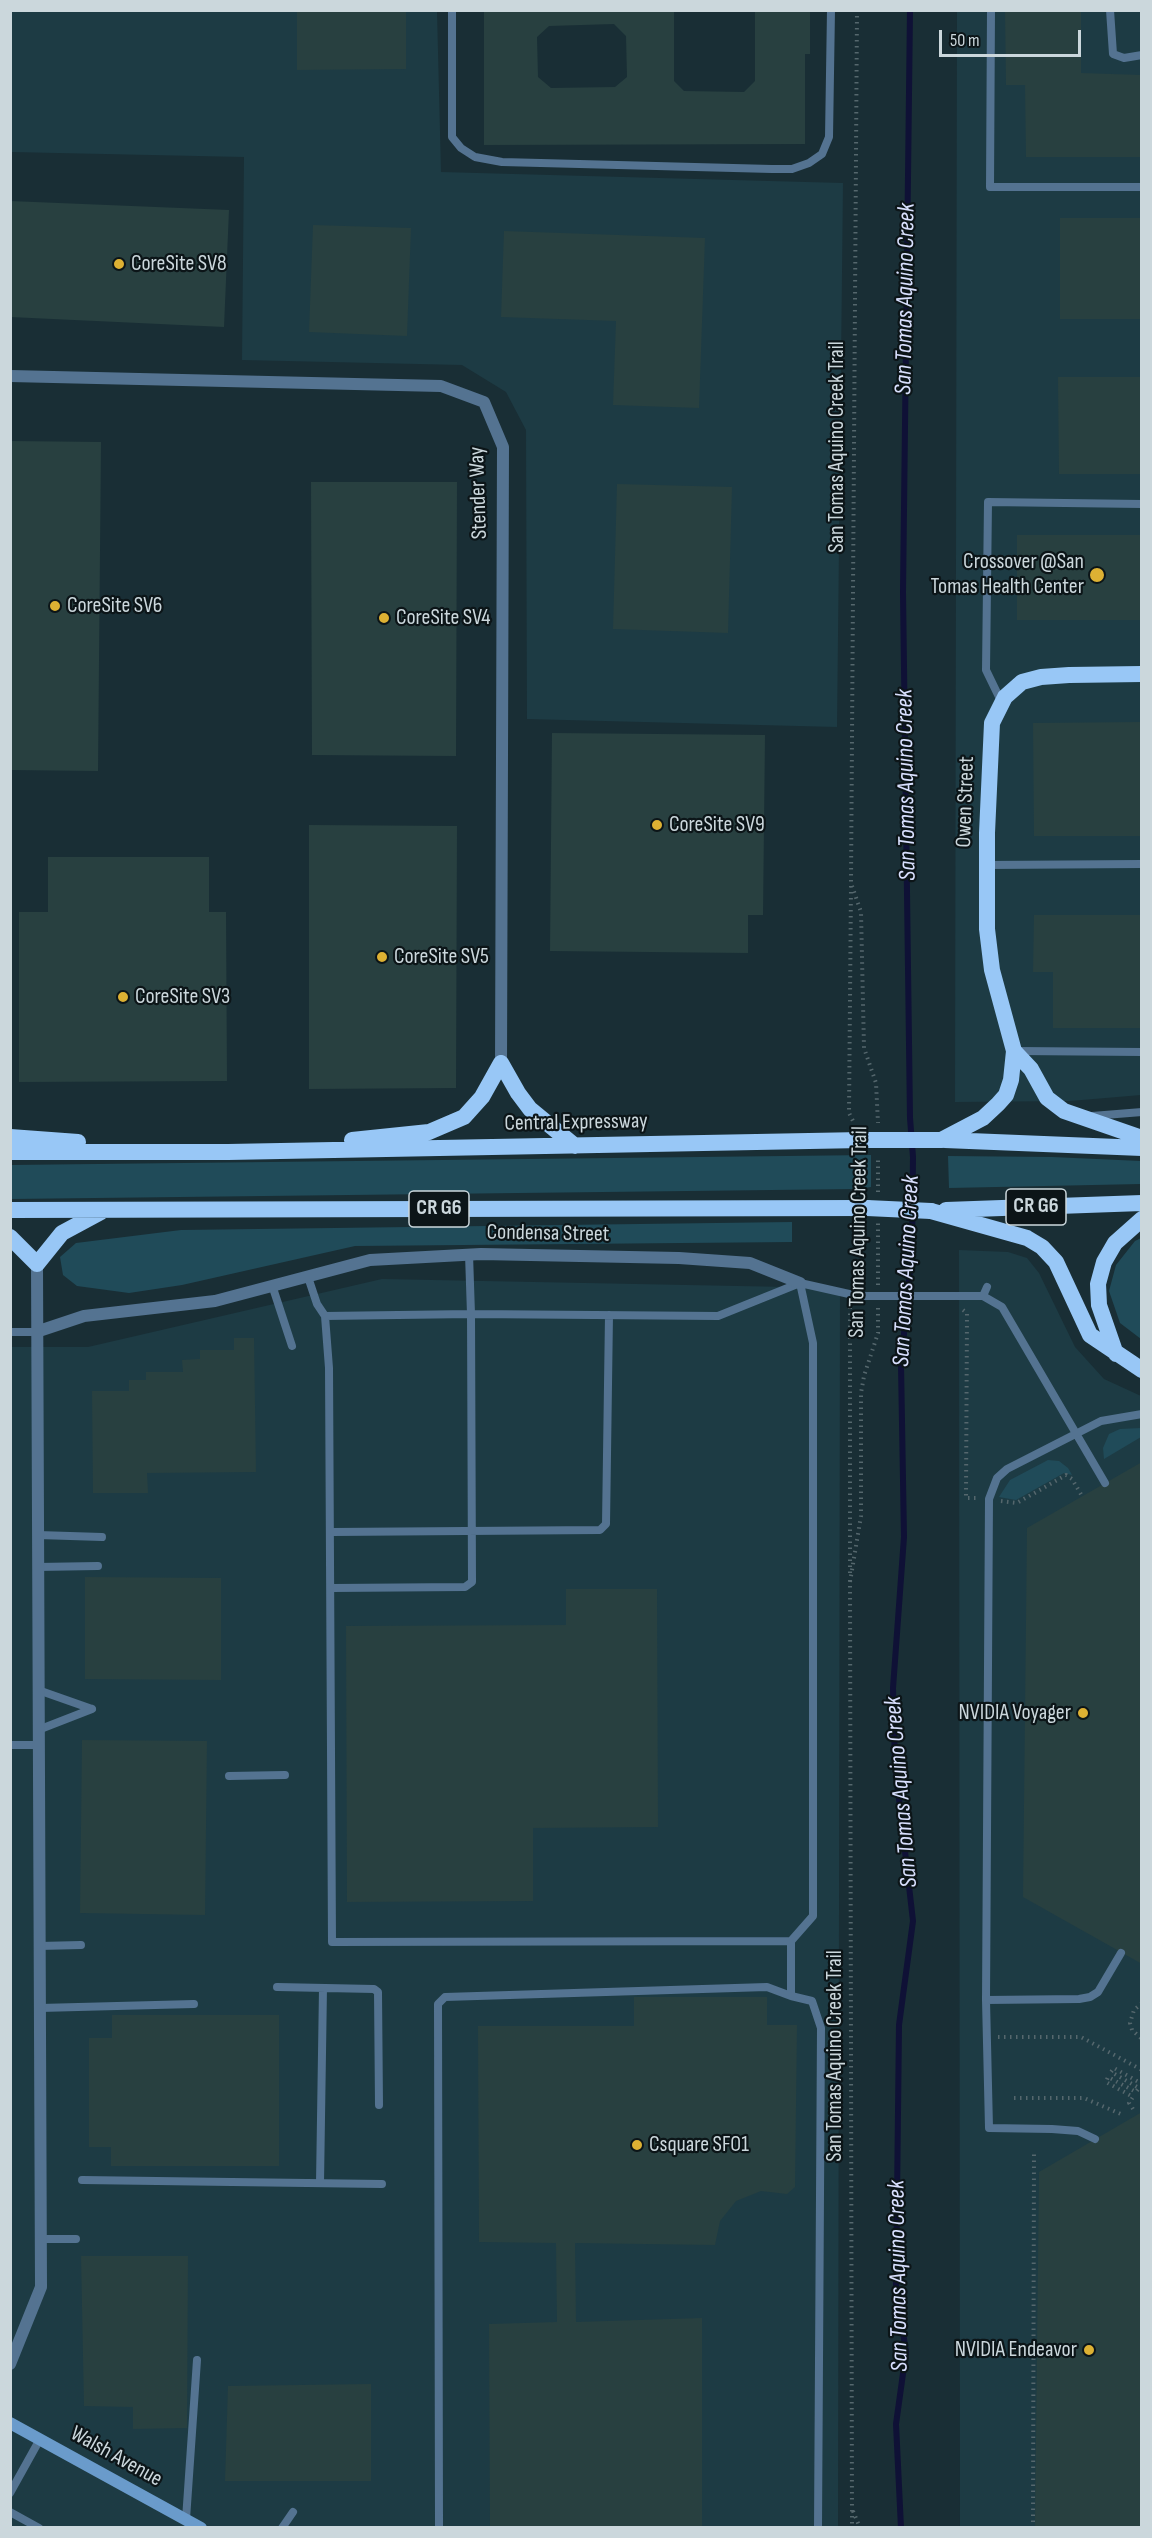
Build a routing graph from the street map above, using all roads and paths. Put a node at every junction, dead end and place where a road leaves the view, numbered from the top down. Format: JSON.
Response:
{"nodes":[{"id":1,"x":452,"y":10,"type":"edge"},
{"id":2,"x":831,"y":10,"type":"edge"},
{"id":3,"x":857,"y":10,"type":"edge"},
{"id":4,"x":991,"y":10,"type":"edge"},
{"id":5,"x":1110,"y":10,"type":"edge"},
{"id":6,"x":1142,"y":55,"type":"edge"},
{"id":7,"x":1142,"y":188,"type":"edge"},
{"id":8,"x":10,"y":376,"type":"edge"},
{"id":9,"x":1142,"y":504,"type":"edge"},
{"id":10,"x":1142,"y":674,"type":"edge"},
{"id":11,"x":1002,"y":702,"type":"junction"},
{"id":12,"x":1142,"y":864,"type":"edge"},
{"id":13,"x":987,"y":865,"type":"junction"},
{"id":14,"x":851,"y":883,"type":"junction"},
{"id":15,"x":1014,"y":1051,"type":"junction"},
{"id":16,"x":1142,"y":1052,"type":"edge"},
{"id":17,"x":501,"y":1063,"type":"junction"},
{"id":18,"x":1142,"y":1112,"type":"edge"},
{"id":19,"x":1081,"y":1118,"type":"junction"},
{"id":20,"x":878,"y":1125,"type":"dead end"},
{"id":21,"x":10,"y":1137,"type":"edge"},
{"id":22,"x":1142,"y":1138,"type":"edge"},
{"id":23,"x":862,"y":1140,"type":"junction"},
{"id":24,"x":941,"y":1140,"type":"junction"},
{"id":25,"x":575,"y":1146,"type":"junction"},
{"id":26,"x":878,"y":1148,"type":"dead end"},
{"id":27,"x":1142,"y":1148,"type":"edge"},
{"id":28,"x":10,"y":1152,"type":"edge"},
{"id":29,"x":228,"y":1152,"type":"junction"},
{"id":30,"x":878,"y":1194,"type":"dead end"},
{"id":31,"x":1142,"y":1203,"type":"edge"},
{"id":32,"x":10,"y":1210,"type":"edge"},
{"id":33,"x":105,"y":1210,"type":"junction"},
{"id":34,"x":930,"y":1211,"type":"junction"},
{"id":35,"x":872,"y":1213,"type":"junction"},
{"id":36,"x":1142,"y":1219,"type":"edge"},
{"id":37,"x":10,"y":1238,"type":"edge"},
{"id":38,"x":470,"y":1254,"type":"junction"},
{"id":39,"x":37,"y":1264,"type":"junction"},
{"id":40,"x":308,"y":1276,"type":"junction"},
{"id":41,"x":800,"y":1283,"type":"junction"},
{"id":42,"x":272,"y":1286,"type":"junction"},
{"id":43,"x":878,"y":1287,"type":"dead end"},
{"id":44,"x":987,"y":1287,"type":"dead end"},
{"id":45,"x":854,"y":1295,"type":"junction"},
{"id":46,"x":957,"y":1296,"type":"junction"},
{"id":47,"x":983,"y":1296,"type":"junction"},
{"id":48,"x":878,"y":1298,"type":"dead end"},
{"id":49,"x":471,"y":1314,"type":"junction"},
{"id":50,"x":609,"y":1315,"type":"junction"},
{"id":51,"x":325,"y":1316,"type":"junction"},
{"id":52,"x":10,"y":1332,"type":"edge"},
{"id":53,"x":36,"y":1332,"type":"junction"},
{"id":54,"x":292,"y":1346,"type":"dead end"},
{"id":55,"x":1116,"y":1354,"type":"junction"},
{"id":56,"x":1142,"y":1370,"type":"edge"},
{"id":57,"x":1142,"y":1414,"type":"edge"},
{"id":58,"x":1076,"y":1432,"type":"junction"},
{"id":59,"x":1105,"y":1483,"type":"dead end"},
{"id":60,"x":1082,"y":1496,"type":"dead end"},
{"id":61,"x":988,"y":1499,"type":"junction"},
{"id":62,"x":471,"y":1531,"type":"junction"},
{"id":63,"x":332,"y":1532,"type":"junction"},
{"id":64,"x":38,"y":1535,"type":"junction"},
{"id":65,"x":102,"y":1537,"type":"dead end"},
{"id":66,"x":98,"y":1566,"type":"dead end"},
{"id":67,"x":37,"y":1568,"type":"junction"},
{"id":68,"x":850,"y":1582,"type":"junction"},
{"id":69,"x":332,"y":1588,"type":"junction"},
{"id":70,"x":38,"y":1690,"type":"junction"},
{"id":71,"x":38,"y":1730,"type":"junction"},
{"id":72,"x":10,"y":1745,"type":"edge"},
{"id":73,"x":38,"y":1745,"type":"junction"},
{"id":74,"x":285,"y":1775,"type":"dead end"},
{"id":75,"x":229,"y":1776,"type":"dead end"},
{"id":76,"x":791,"y":1941,"type":"junction"},
{"id":77,"x":81,"y":1945,"type":"dead end"},
{"id":78,"x":39,"y":1946,"type":"junction"},
{"id":79,"x":1121,"y":1953,"type":"dead end"},
{"id":80,"x":277,"y":1987,"type":"dead end"},
{"id":81,"x":323,"y":1988,"type":"junction"},
{"id":82,"x":791,"y":1996,"type":"junction"},
{"id":83,"x":986,"y":2000,"type":"junction"},
{"id":84,"x":1142,"y":2003,"type":"edge"},
{"id":85,"x":194,"y":2004,"type":"dead end"},
{"id":86,"x":40,"y":2008,"type":"junction"},
{"id":87,"x":987,"y":2037,"type":"junction"},
{"id":88,"x":1142,"y":2039,"type":"edge"},
{"id":89,"x":1142,"y":2070,"type":"edge"},
{"id":90,"x":1142,"y":2084,"type":"edge"},
{"id":91,"x":1014,"y":2098,"type":"dead end"},
{"id":92,"x":379,"y":2104,"type":"dead end"},
{"id":93,"x":1133,"y":2109,"type":"dead end"},
{"id":94,"x":1123,"y":2115,"type":"dead end"},
{"id":95,"x":1095,"y":2139,"type":"dead end"},
{"id":96,"x":1034,"y":2153,"type":"dead end"},
{"id":97,"x":82,"y":2180,"type":"dead end"},
{"id":98,"x":320,"y":2183,"type":"junction"},
{"id":99,"x":382,"y":2184,"type":"dead end"},
{"id":100,"x":41,"y":2239,"type":"junction"},
{"id":101,"x":76,"y":2239,"type":"dead end"},
{"id":102,"x":197,"y":2360,"type":"dead end"},
{"id":103,"x":10,"y":2364,"type":"edge"},
{"id":104,"x":10,"y":2423,"type":"edge"},
{"id":105,"x":40,"y":2439,"type":"junction"},
{"id":106,"x":10,"y":2493,"type":"edge"},
{"id":107,"x":853,"y":2510,"type":"junction"},
{"id":108,"x":10,"y":2512,"type":"edge"},
{"id":109,"x":292,"y":2512,"type":"dead end"},
{"id":110,"x":186,"y":2519,"type":"junction"},
{"id":111,"x":39,"y":2528,"type":"edge"},
{"id":112,"x":201,"y":2528,"type":"edge"},
{"id":113,"x":282,"y":2528,"type":"edge"},
{"id":114,"x":440,"y":2528,"type":"edge"},
{"id":115,"x":818,"y":2528,"type":"edge"},
{"id":116,"x":852,"y":2528,"type":"edge"},
{"id":117,"x":860,"y":2528,"type":"edge"},
{"id":118,"x":1033,"y":2528,"type":"edge"}],
"edges":[{"from":1,"to":2,"type":"lane"},
{"from":3,"to":14,"type":"path","name":"San Tomas Aquino Creek Trail"},
{"from":4,"to":7,"type":"lane"},
{"from":5,"to":6,"type":"lane"},
{"from":8,"to":17,"type":"street","name":"Stender Way"},
{"from":9,"to":11,"type":"lane"},
{"from":10,"to":11,"type":"highway","name":"Owen Street"},
{"from":11,"to":13,"type":"highway","name":"Owen Street"},
{"from":12,"to":13,"type":"lane"},
{"from":13,"to":15,"type":"highway","name":"Owen Street"},
{"from":14,"to":20,"type":"path","name":"San Tomas Aquino Creek Trail"},
{"from":14,"to":23,"type":"path","name":"San Tomas Aquino Creek Trail"},
{"from":15,"to":16,"type":"lane"},
{"from":15,"to":19,"type":"highway"},
{"from":15,"to":24,"type":"highway"},
{"from":17,"to":25,"type":"highway"},
{"from":17,"to":29,"type":"highway"},
{"from":18,"to":19,"type":"lane"},
{"from":19,"to":22,"type":"highway"},
{"from":21,"to":29,"type":"highway"},
{"from":23,"to":24,"type":"highway","name":"Central Expressway","bridge":true},
{"from":23,"to":25,"type":"highway","name":"Central Expressway"},
{"from":24,"to":27,"type":"highway","name":"Central Expressway"},
{"from":25,"to":29,"type":"highway","name":"Central Expressway"},
{"from":26,"to":30,"type":"path","name":"San Tomas Aquino Creek Trail"},
{"from":28,"to":29,"type":"highway","name":"Central Expressway"},
{"from":31,"to":34,"type":"highway","number":"CR G6"},
{"from":32,"to":33,"type":"highway","number":"CR G6"},
{"from":33,"to":35,"type":"highway","number":"CR G6"},
{"from":33,"to":39,"type":"highway"},
{"from":34,"to":35,"type":"highway","number":"CR G6","bridge":true},
{"from":34,"to":55,"type":"highway"},
{"from":35,"to":43,"type":"path","name":"San Tomas Aquino Creek Trail"},
{"from":36,"to":55,"type":"highway"},
{"from":37,"to":39,"type":"highway"},
{"from":38,"to":40,"type":"street","name":"Condensa Street"},
{"from":38,"to":41,"type":"street","name":"Condensa Street"},
{"from":38,"to":49,"type":"lane"},
{"from":39,"to":53,"type":"street"},
{"from":40,"to":42,"type":"street","name":"Condensa Street"},
{"from":40,"to":51,"type":"lane"},
{"from":41,"to":45,"type":"lane","name":"Condensa Street"},
{"from":41,"to":50,"type":"lane"},
{"from":41,"to":76,"type":"lane"},
{"from":42,"to":53,"type":"street","name":"Condensa Street"},
{"from":42,"to":54,"type":"lane"},
{"from":44,"to":47,"type":"lane"},
{"from":45,"to":46,"type":"lane","name":"Condensa Street","bridge":true},
{"from":45,"to":68,"type":"path","name":"San Tomas Aquino Creek Trail"},
{"from":46,"to":47,"type":"lane","name":"Condensa Street"},
{"from":46,"to":61,"type":"path"},
{"from":47,"to":58,"type":"lane"},
{"from":48,"to":68,"type":"path","name":"San Tomas Aquino Creek Trail"},
{"from":49,"to":50,"type":"lane"},
{"from":49,"to":51,"type":"lane"},
{"from":49,"to":62,"type":"lane"},
{"from":50,"to":62,"type":"lane"},
{"from":51,"to":63,"type":"lane"},
{"from":52,"to":53,"type":"lane"},
{"from":53,"to":64,"type":"street"},
{"from":55,"to":56,"type":"highway"},
{"from":57,"to":58,"type":"lane"},
{"from":58,"to":59,"type":"lane"},
{"from":58,"to":61,"type":"lane"},
{"from":60,"to":61,"type":"path"},
{"from":61,"to":83,"type":"lane"},
{"from":62,"to":63,"type":"lane"},
{"from":62,"to":69,"type":"lane"},
{"from":63,"to":69,"type":"lane"},
{"from":64,"to":65,"type":"lane"},
{"from":64,"to":67,"type":"street"},
{"from":66,"to":67,"type":"lane"},
{"from":67,"to":70,"type":"street"},
{"from":68,"to":107,"type":"path","name":"San Tomas Aquino Creek Trail"},
{"from":69,"to":76,"type":"lane"},
{"from":70,"to":71,"type":"street"},
{"from":70,"to":71,"type":"lane"},
{"from":71,"to":73,"type":"street"},
{"from":72,"to":73,"type":"lane"},
{"from":73,"to":78,"type":"street"},
{"from":74,"to":75,"type":"lane"},
{"from":76,"to":82,"type":"lane"},
{"from":77,"to":78,"type":"lane"},
{"from":78,"to":86,"type":"street"},
{"from":79,"to":83,"type":"lane"},
{"from":80,"to":81,"type":"lane"},
{"from":81,"to":92,"type":"lane"},
{"from":81,"to":98,"type":"lane"},
{"from":82,"to":114,"type":"lane"},
{"from":82,"to":115,"type":"lane"},
{"from":83,"to":87,"type":"lane"},
{"from":84,"to":88,"type":"path"},
{"from":85,"to":86,"type":"lane"},
{"from":86,"to":100,"type":"street"},
{"from":87,"to":89,"type":"path"},
{"from":87,"to":95,"type":"lane"},
{"from":90,"to":93,"type":"path"},
{"from":91,"to":94,"type":"path"},
{"from":96,"to":118,"type":"path"},
{"from":97,"to":98,"type":"lane"},
{"from":98,"to":99,"type":"lane"},
{"from":100,"to":101,"type":"lane"},
{"from":100,"to":103,"type":"street"},
{"from":102,"to":110,"type":"lane"},
{"from":104,"to":105,"type":"main road","name":"Walsh Avenue"},
{"from":105,"to":106,"type":"lane"},
{"from":105,"to":110,"type":"main road","name":"Walsh Avenue"},
{"from":107,"to":116,"type":"path"},
{"from":107,"to":117,"type":"path","name":"San Tomas Aquino Creek Trail"},
{"from":108,"to":111,"type":"lane"},
{"from":109,"to":113,"type":"lane"},
{"from":110,"to":112,"type":"main road","name":"Walsh Avenue"}]}
